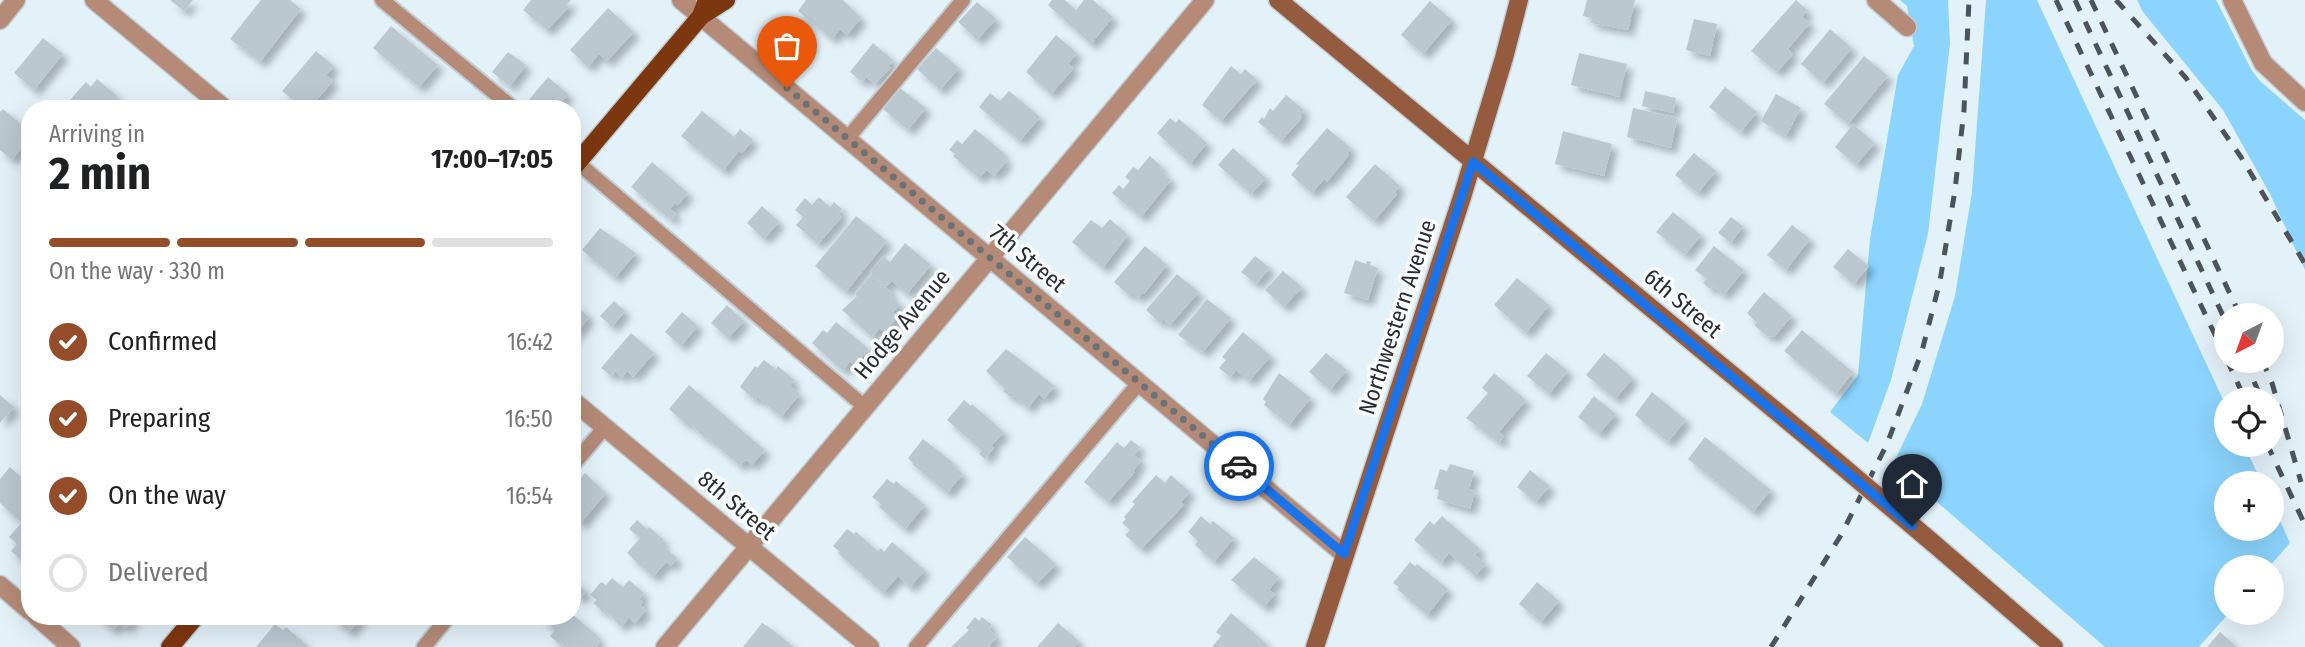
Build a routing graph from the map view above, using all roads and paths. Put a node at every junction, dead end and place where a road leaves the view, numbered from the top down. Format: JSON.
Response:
{"nodes":[{"id":1,"x":16,"y":0,"type":"edge"},
{"id":2,"x":94,"y":0,"type":"edge"},
{"id":3,"x":382,"y":0,"type":"edge"},
{"id":4,"x":681,"y":0,"type":"edge"},
{"id":5,"x":726,"y":0,"type":"edge"},
{"id":6,"x":963,"y":0,"type":"edge"},
{"id":7,"x":1205,"y":0,"type":"edge"},
{"id":8,"x":1278,"y":0,"type":"edge"},
{"id":9,"x":1519,"y":0,"type":"edge"},
{"id":10,"x":1876,"y":0,"type":"edge"},
{"id":11,"x":2232,"y":0,"type":"edge"},
{"id":12,"x":704,"y":8,"type":"edge"},
{"id":13,"x":0,"y":20,"type":"edge"},
{"id":14,"x":1908,"y":27,"type":"dead end"},
{"id":15,"x":214,"y":100,"type":"edge"},
{"id":16,"x":503,"y":100,"type":"edge"},
{"id":17,"x":2305,"y":102,"type":"edge"},
{"id":18,"x":847,"y":139,"type":"junction"},
{"id":19,"x":581,"y":156,"type":"edge"},
{"id":20,"x":1473,"y":162,"type":"junction"},
{"id":21,"x":581,"y":170,"type":"edge"},
{"id":22,"x":989,"y":258,"type":"junction"},
{"id":23,"x":1139,"y":383,"type":"junction"},
{"id":24,"x":581,"y":407,"type":"edge"},
{"id":25,"x":865,"y":407,"type":"junction"},
{"id":26,"x":605,"y":427,"type":"junction"},
{"id":27,"x":581,"y":455,"type":"edge"},
{"id":28,"x":749,"y":546,"type":"junction"},
{"id":29,"x":1344,"y":554,"type":"junction"},
{"id":30,"x":0,"y":585,"type":"edge"},
{"id":31,"x":21,"y":603,"type":"edge"},
{"id":32,"x":46,"y":625,"type":"edge"},
{"id":33,"x":188,"y":625,"type":"edge"},
{"id":34,"x":442,"y":625,"type":"edge"},
{"id":35,"x":71,"y":647,"type":"edge"},
{"id":36,"x":170,"y":647,"type":"edge"},
{"id":37,"x":424,"y":647,"type":"edge"},
{"id":38,"x":665,"y":647,"type":"edge"},
{"id":39,"x":870,"y":647,"type":"edge"},
{"id":40,"x":916,"y":647,"type":"edge"},
{"id":41,"x":1315,"y":647,"type":"edge"},
{"id":42,"x":2054,"y":647,"type":"edge"}],
"edges":[{"from":1,"to":13,"type":"street"},
{"from":2,"to":15,"type":"street"},
{"from":3,"to":16,"type":"lane"},
{"from":4,"to":12,"type":"street","name":"7th Street"},
{"from":5,"to":12,"type":"main road"},
{"from":6,"to":18,"type":"lane"},
{"from":7,"to":22,"type":"street","name":"Hodge Avenue"},
{"from":8,"to":20,"type":"main road","name":"6th Street"},
{"from":9,"to":20,"type":"main road","name":"Northwestern Avenue"},
{"from":10,"to":14,"type":"street"},
{"from":11,"to":17,"type":"street"},
{"from":12,"to":18,"type":"street","name":"7th Street"},
{"from":12,"to":19,"type":"main road"},
{"from":18,"to":22,"type":"street","name":"7th Street"},
{"from":20,"to":29,"type":"main road","name":"Northwestern Avenue"},
{"from":20,"to":42,"type":"main road","name":"6th Street","bridge":true},
{"from":21,"to":25,"type":"lane"},
{"from":22,"to":23,"type":"street","name":"7th Street"},
{"from":22,"to":25,"type":"street","name":"Hodge Avenue"},
{"from":23,"to":29,"type":"street","name":"7th Street"},
{"from":23,"to":40,"type":"lane"},
{"from":24,"to":26,"type":"street","name":"8th Street"},
{"from":25,"to":28,"type":"street","name":"Hodge Avenue"},
{"from":26,"to":27,"type":"lane"},
{"from":26,"to":28,"type":"street","name":"8th Street"},
{"from":28,"to":38,"type":"street","name":"Hodge Avenue"},
{"from":28,"to":39,"type":"street","name":"8th Street"},
{"from":29,"to":41,"type":"main road","name":"Northwestern Avenue"},
{"from":30,"to":31,"type":"street"},
{"from":32,"to":35,"type":"street"},
{"from":33,"to":36,"type":"main road"},
{"from":34,"to":37,"type":"lane"}]}
